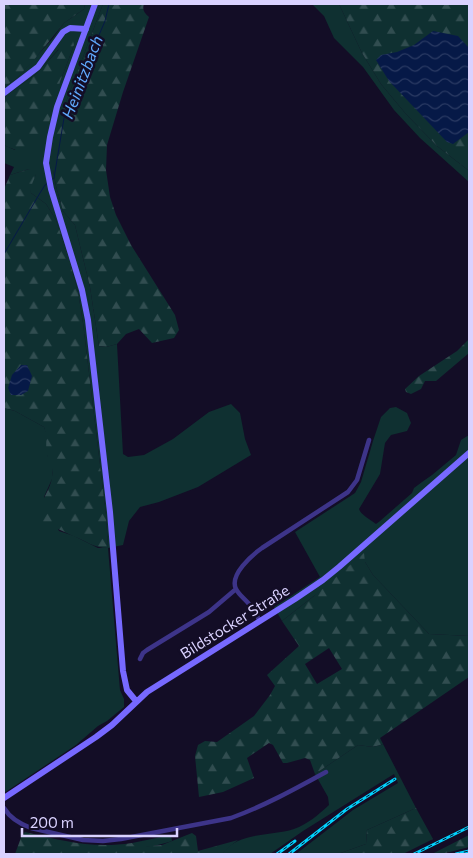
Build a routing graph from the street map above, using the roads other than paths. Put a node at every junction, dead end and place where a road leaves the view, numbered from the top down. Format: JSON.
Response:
{"nodes":[{"id":1,"x":95,"y":4,"type":"edge"},
{"id":2,"x":86,"y":29,"type":"junction"},
{"id":3,"x":4,"y":93,"type":"edge"},
{"id":4,"x":368,"y":440,"type":"dead end"},
{"id":5,"x":469,"y":453,"type":"edge"},
{"id":6,"x":236,"y":589,"type":"junction"},
{"id":7,"x":260,"y":621,"type":"junction"},
{"id":8,"x":140,"y":659,"type":"dead end"},
{"id":9,"x":136,"y":702,"type":"junction"},
{"id":10,"x":326,"y":772,"type":"dead end"},
{"id":11,"x":4,"y":798,"type":"edge"},
{"id":12,"x":4,"y":808,"type":"edge"}],
"edges":[{"from":1,"to":2,"type":"street"},
{"from":2,"to":3,"type":"street"},
{"from":2,"to":9,"type":"street"},
{"from":4,"to":6,"type":"street"},
{"from":5,"to":7,"type":"street","name":"Bildstocker Straße"},
{"from":6,"to":7,"type":"street"},
{"from":6,"to":8,"type":"street"},
{"from":7,"to":9,"type":"street","name":"Bildstocker Straße"},
{"from":9,"to":11,"type":"street","name":"Bildstocker Straße"},
{"from":10,"to":12,"type":"street"}]}
